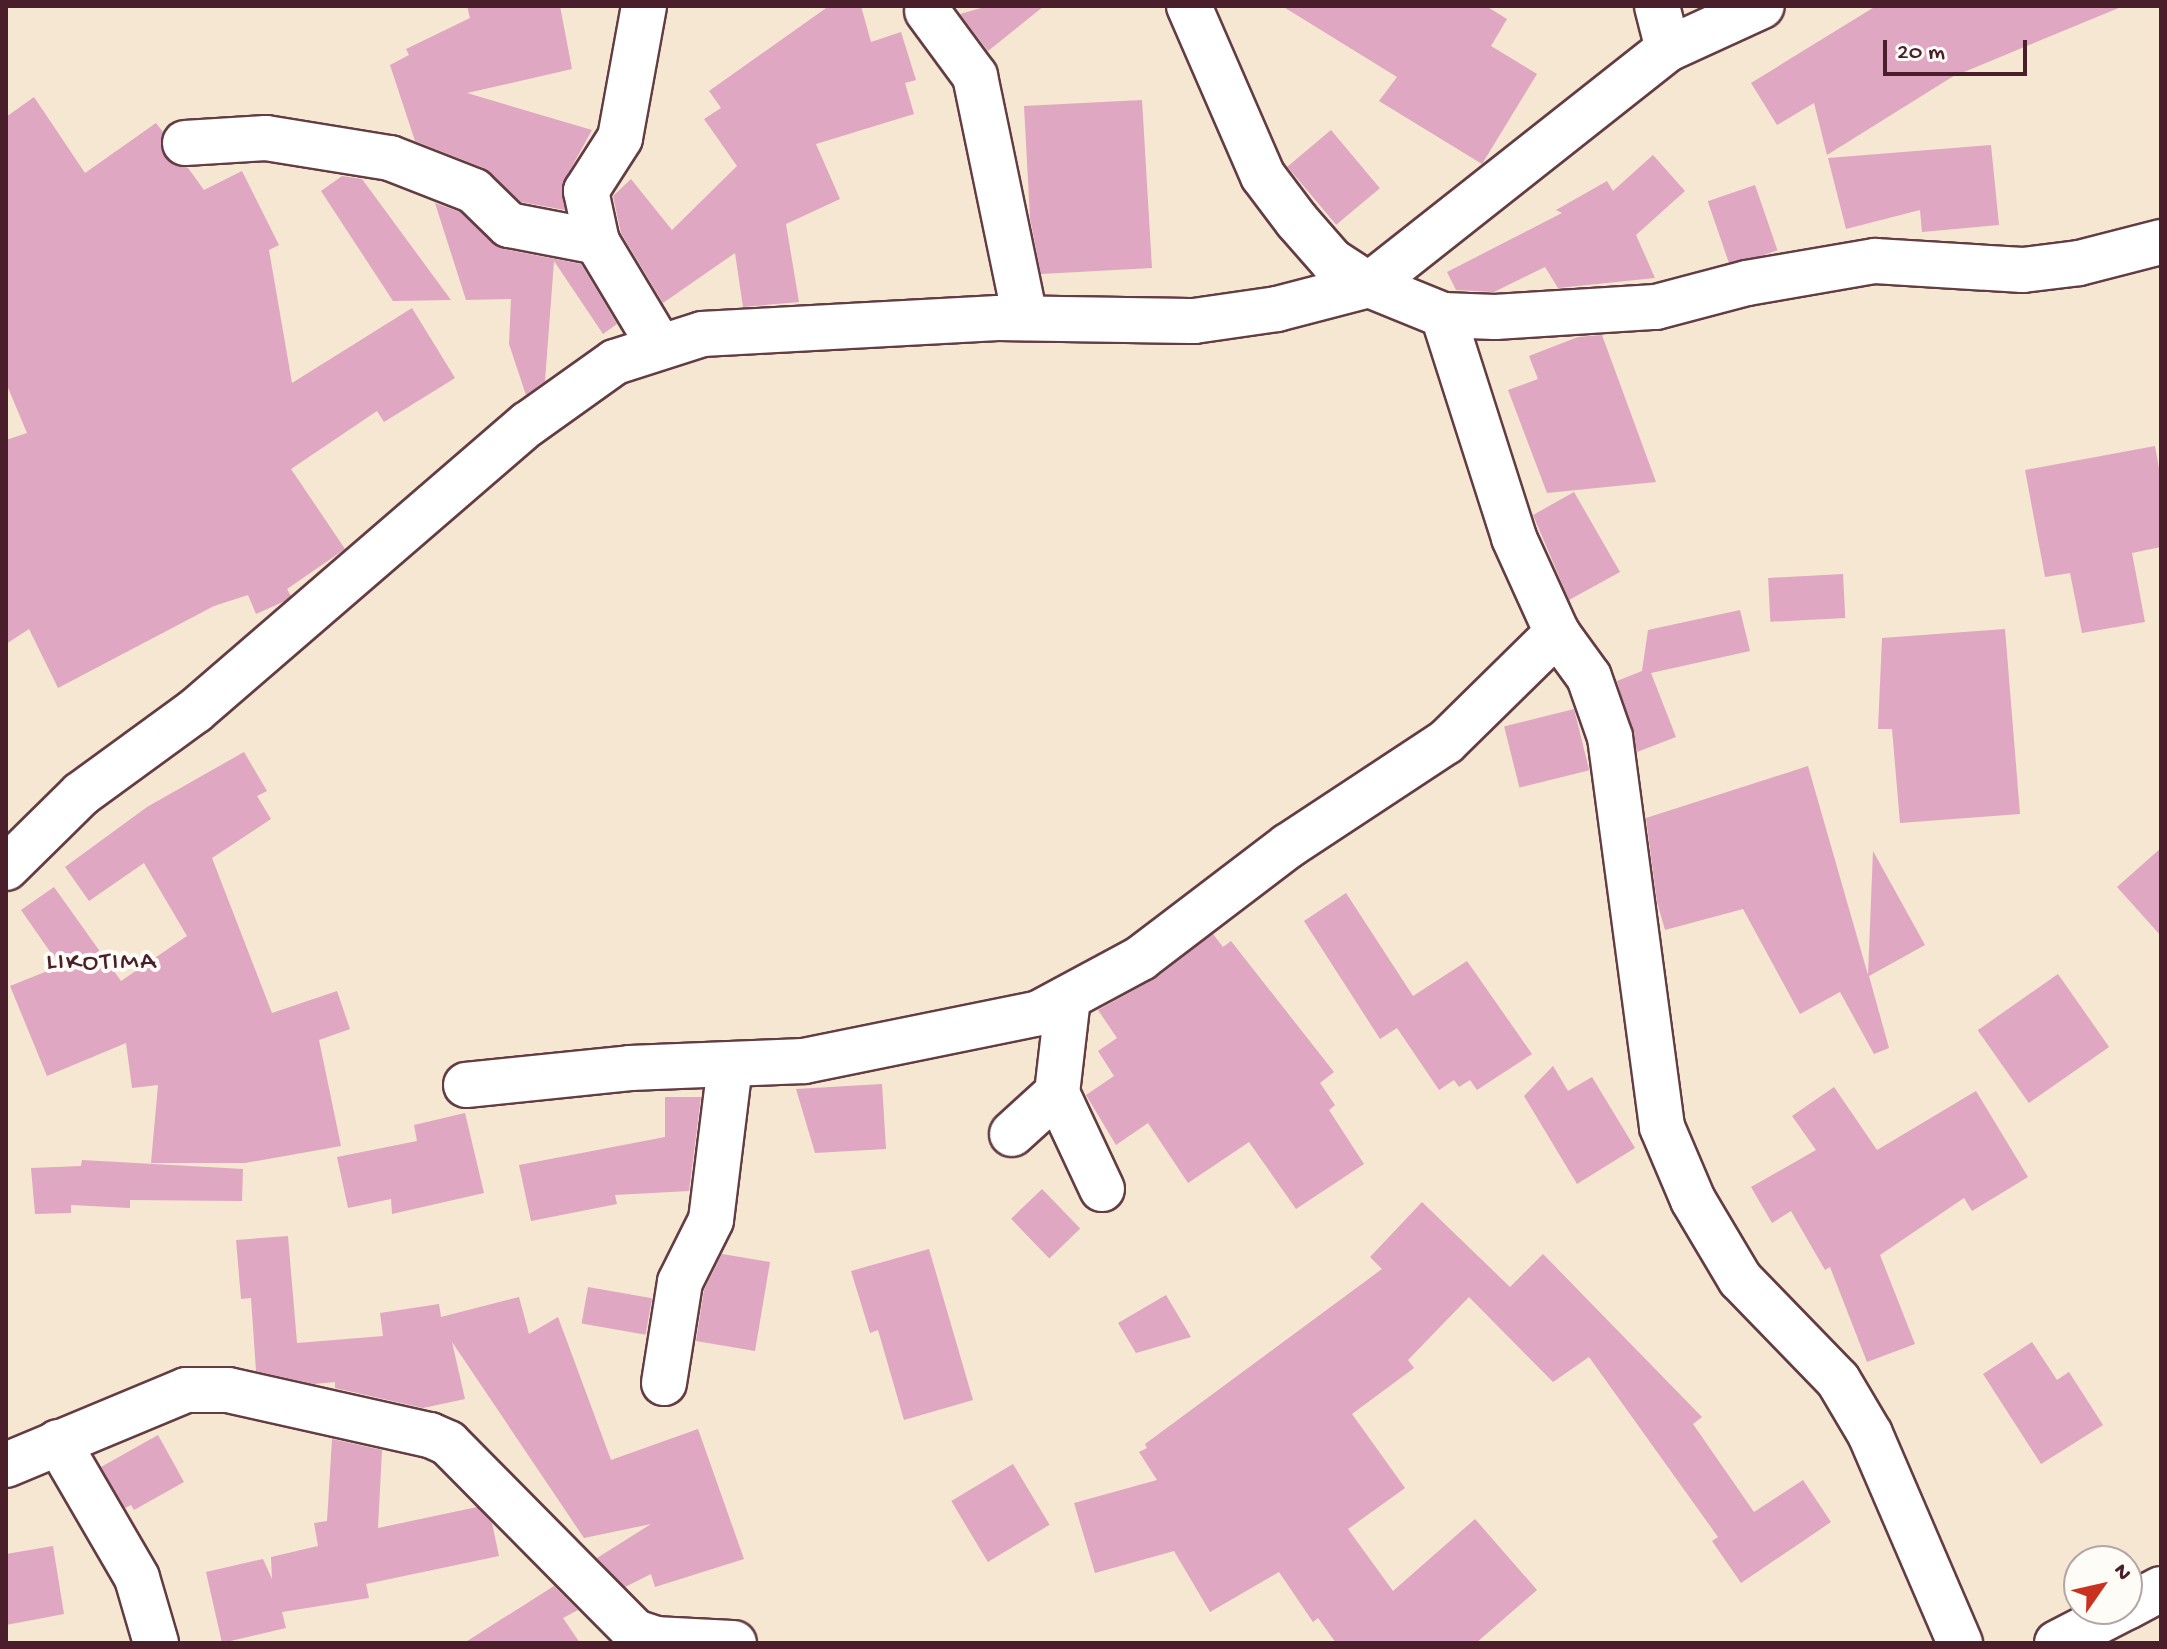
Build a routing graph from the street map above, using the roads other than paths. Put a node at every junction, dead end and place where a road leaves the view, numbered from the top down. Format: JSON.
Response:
{"nodes":[{"id":1,"x":644,"y":6,"type":"edge"},
{"id":2,"x":1189,"y":6,"type":"edge"},
{"id":3,"x":1657,"y":6,"type":"edge"},
{"id":4,"x":1762,"y":6,"type":"edge"},
{"id":5,"x":927,"y":11,"type":"dead end"},
{"id":6,"x":1668,"y":49,"type":"junction"},
{"id":7,"x":185,"y":143,"type":"dead end"},
{"id":8,"x":597,"y":242,"type":"junction"},
{"id":9,"x":2161,"y":242,"type":"edge"},
{"id":10,"x":1369,"y":285,"type":"junction"},
{"id":11,"x":1443,"y":315,"type":"junction"},
{"id":12,"x":1025,"y":318,"type":"junction"},
{"id":13,"x":660,"y":347,"type":"junction"},
{"id":14,"x":1557,"y":633,"type":"junction"},
{"id":15,"x":6,"y":868,"type":"edge"},
{"id":16,"x":1068,"y":998,"type":"junction"},
{"id":17,"x":730,"y":1066,"type":"junction"},
{"id":18,"x":466,"y":1085,"type":"dead end"},
{"id":19,"x":1057,"y":1093,"type":"junction"},
{"id":20,"x":1012,"y":1134,"type":"dead end"},
{"id":21,"x":1102,"y":1189,"type":"dead end"},
{"id":22,"x":664,"y":1383,"type":"dead end"},
{"id":23,"x":58,"y":1442,"type":"junction"},
{"id":24,"x":6,"y":1465,"type":"edge"},
{"id":25,"x":2161,"y":1589,"type":"edge"},
{"id":26,"x":2143,"y":1598,"type":"edge"},
{"id":27,"x":2092,"y":1625,"type":"edge"},
{"id":28,"x":156,"y":1643,"type":"edge"},
{"id":29,"x":734,"y":1643,"type":"edge"},
{"id":30,"x":1960,"y":1643,"type":"edge"},
{"id":31,"x":2057,"y":1643,"type":"edge"}],
"edges":[{"from":1,"to":8,"type":"street"},
{"from":2,"to":10,"type":"street"},
{"from":3,"to":6,"type":"street"},
{"from":4,"to":6,"type":"street"},
{"from":5,"to":12,"type":"street"},
{"from":6,"to":10,"type":"street"},
{"from":7,"to":8,"type":"street"},
{"from":8,"to":13,"type":"street"},
{"from":9,"to":11,"type":"street"},
{"from":10,"to":11,"type":"street"},
{"from":10,"to":12,"type":"street"},
{"from":11,"to":14,"type":"street"},
{"from":12,"to":13,"type":"street"},
{"from":13,"to":15,"type":"street"},
{"from":14,"to":16,"type":"street"},
{"from":14,"to":30,"type":"street"},
{"from":16,"to":17,"type":"street"},
{"from":16,"to":19,"type":"street"},
{"from":17,"to":18,"type":"street"},
{"from":17,"to":22,"type":"street"},
{"from":19,"to":20,"type":"street"},
{"from":19,"to":21,"type":"street"},
{"from":23,"to":24,"type":"street"},
{"from":23,"to":28,"type":"street"},
{"from":23,"to":29,"type":"street"},
{"from":25,"to":26,"type":"street"},
{"from":27,"to":31,"type":"street"}]}
